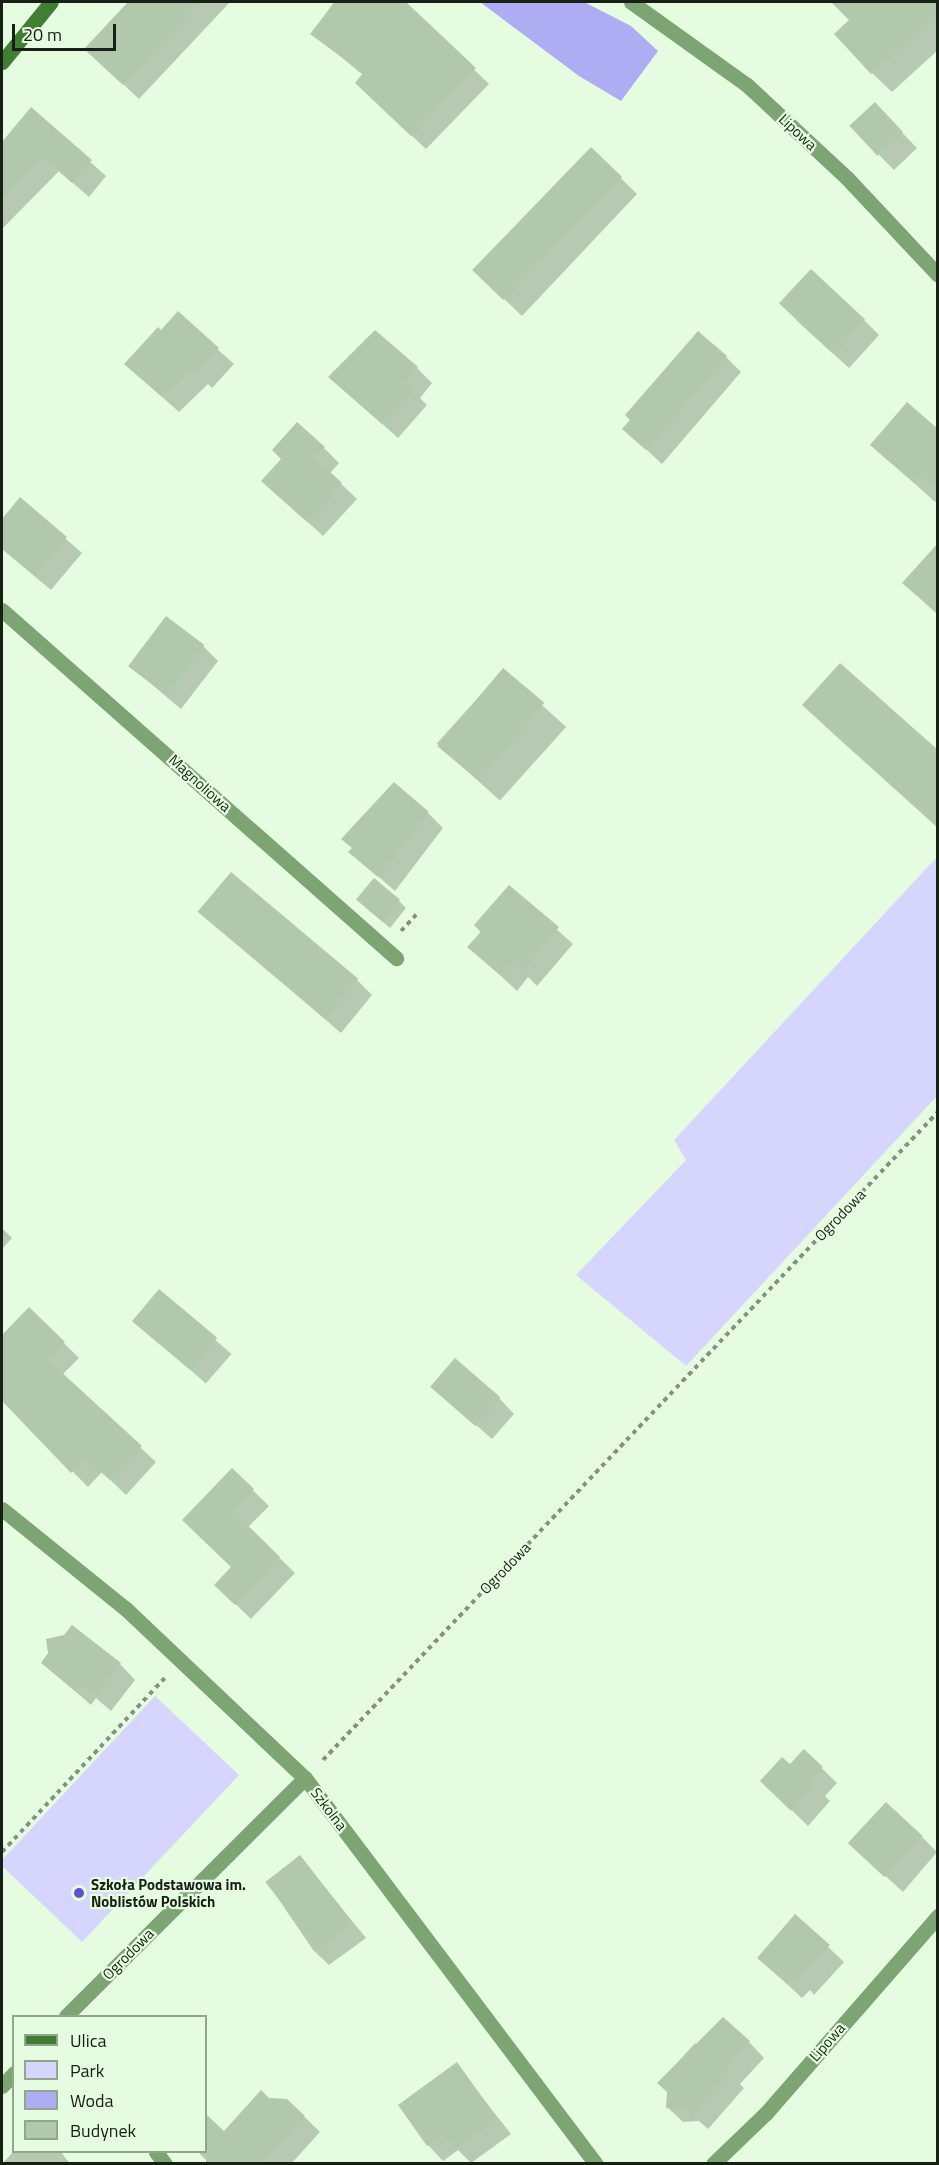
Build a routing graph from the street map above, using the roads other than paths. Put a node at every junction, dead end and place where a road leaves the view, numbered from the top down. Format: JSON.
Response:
{"nodes":[{"id":1,"x":51,"y":2,"type":"edge"},
{"id":2,"x":637,"y":4,"type":"edge"},
{"id":3,"x":2,"y":62,"type":"edge"},
{"id":4,"x":938,"y":275,"type":"edge"},
{"id":5,"x":2,"y":610,"type":"edge"},
{"id":6,"x":396,"y":958,"type":"dead end"},
{"id":7,"x":2,"y":1509,"type":"edge"},
{"id":8,"x":306,"y":1778,"type":"junction"},
{"id":9,"x":938,"y":1916,"type":"edge"},
{"id":10,"x":67,"y":2015,"type":"edge"},
{"id":11,"x":596,"y":2163,"type":"edge"},
{"id":12,"x":712,"y":2163,"type":"edge"}],
"edges":[{"from":1,"to":3,"type":"street"},
{"from":2,"to":4,"type":"street","name":"Lipowa"},
{"from":5,"to":6,"type":"street","name":"Magnoliowa"},
{"from":7,"to":8,"type":"street","name":"Szkolna"},
{"from":8,"to":10,"type":"street","name":"Ogrodowa"},
{"from":8,"to":11,"type":"street","name":"Szkolna"},
{"from":9,"to":12,"type":"street","name":"Lipowa"}]}
